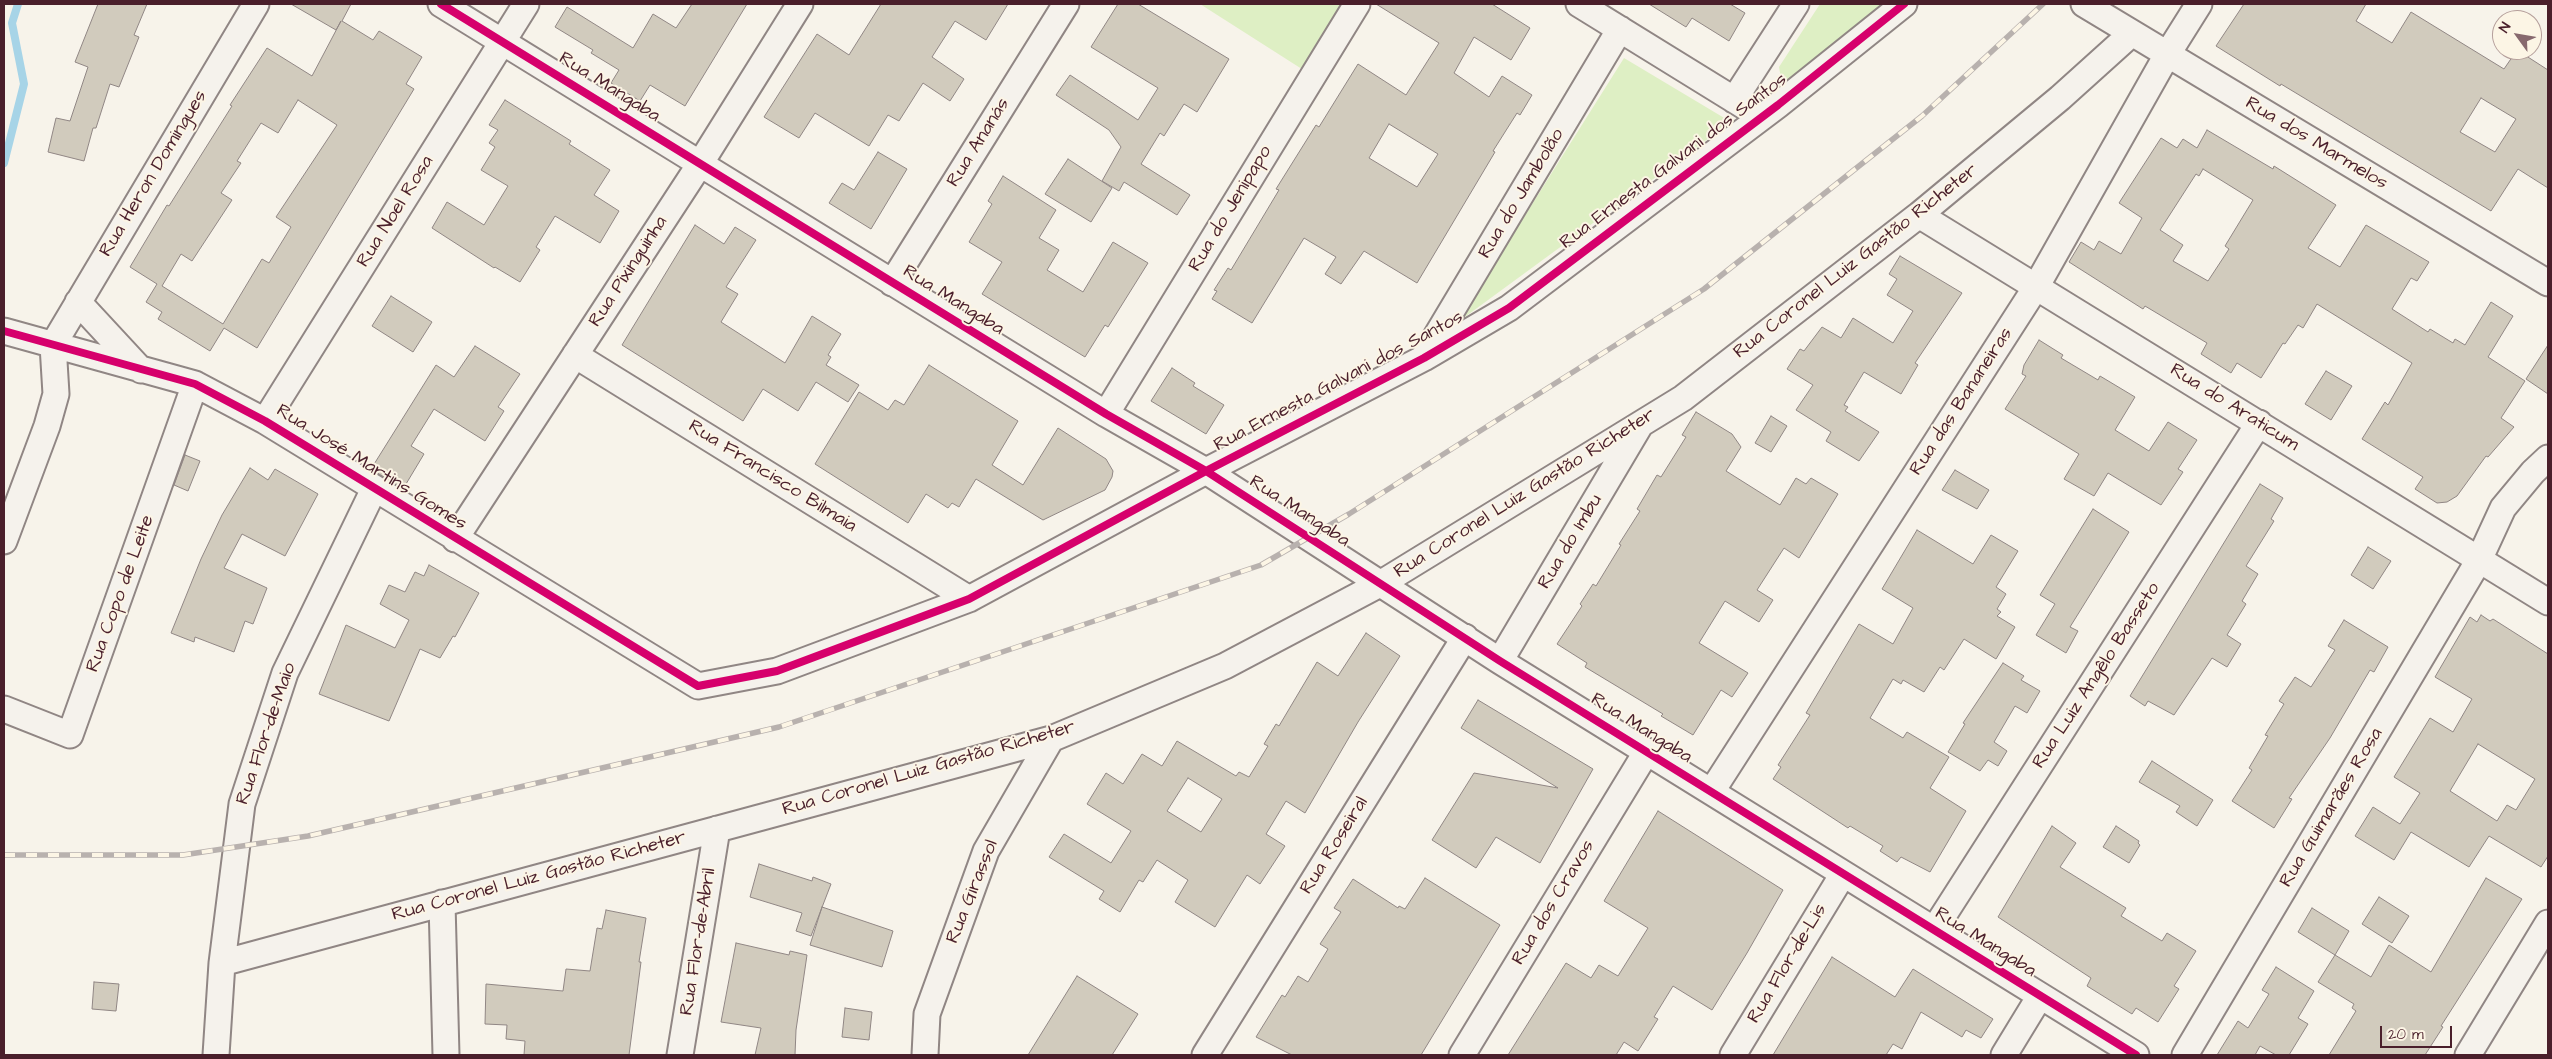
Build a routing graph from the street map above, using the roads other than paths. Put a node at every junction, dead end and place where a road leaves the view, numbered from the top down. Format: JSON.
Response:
{"nodes":[{"id":1,"x":256,"y":4,"type":"edge"},
{"id":2,"x":441,"y":4,"type":"edge"},
{"id":3,"x":526,"y":4,"type":"edge"},
{"id":4,"x":800,"y":4,"type":"edge"},
{"id":5,"x":1066,"y":4,"type":"edge"},
{"id":6,"x":1357,"y":4,"type":"edge"},
{"id":7,"x":1579,"y":4,"type":"edge"},
{"id":8,"x":1796,"y":4,"type":"edge"},
{"id":9,"x":1904,"y":4,"type":"edge"},
{"id":10,"x":2084,"y":4,"type":"edge"},
{"id":11,"x":2199,"y":4,"type":"edge"},
{"id":12,"x":1620,"y":29,"type":"junction"},
{"id":13,"x":2131,"y":34,"type":"junction"},
{"id":14,"x":502,"y":42,"type":"junction"},
{"id":15,"x":2167,"y":55,"type":"junction"},
{"id":16,"x":1734,"y":100,"type":"junction"},
{"id":17,"x":1762,"y":117,"type":"junction"},
{"id":18,"x":700,"y":164,"type":"junction"},
{"id":19,"x":1919,"y":215,"type":"junction"},
{"id":20,"x":892,"y":283,"type":"junction"},
{"id":21,"x":2548,"y":283,"type":"edge"},
{"id":22,"x":2036,"y":287,"type":"junction"},
{"id":23,"x":78,"y":302,"type":"junction"},
{"id":24,"x":4,"y":331,"type":"edge"},
{"id":25,"x":53,"y":345,"type":"junction"},
{"id":26,"x":575,"y":354,"type":"junction"},
{"id":27,"x":1424,"y":358,"type":"junction"},
{"id":28,"x":141,"y":370,"type":"junction"},
{"id":29,"x":195,"y":384,"type":"junction"},
{"id":30,"x":1106,"y":414,"type":"junction"},
{"id":31,"x":265,"y":421,"type":"junction"},
{"id":32,"x":1642,"y":422,"type":"junction"},
{"id":33,"x":2259,"y":423,"type":"junction"},
{"id":34,"x":2548,"y":458,"type":"edge"},
{"id":35,"x":1206,"y":471,"type":"junction"},
{"id":36,"x":374,"y":489,"type":"junction"},
{"id":37,"x":455,"y":539,"type":"junction"},
{"id":38,"x":4,"y":541,"type":"edge"},
{"id":39,"x":2479,"y":560,"type":"junction"},
{"id":40,"x":1380,"y":584,"type":"junction"},
{"id":41,"x":969,"y":599,"type":"junction"},
{"id":42,"x":2548,"y":602,"type":"edge"},
{"id":43,"x":1465,"y":637,"type":"junction"},
{"id":44,"x":1500,"y":661,"type":"junction"},
{"id":45,"x":698,"y":686,"type":"joint"},
{"id":46,"x":4,"y":709,"type":"edge"},
{"id":47,"x":1051,"y":739,"type":"junction"},
{"id":48,"x":1647,"y":751,"type":"junction"},
{"id":49,"x":1712,"y":791,"type":"junction"},
{"id":50,"x":717,"y":829,"type":"junction"},
{"id":51,"x":1843,"y":874,"type":"junction"},
{"id":52,"x":442,"y":903,"type":"junction"},
{"id":53,"x":2548,"y":923,"type":"edge"},
{"id":54,"x":1934,"y":930,"type":"junction"},
{"id":55,"x":222,"y":963,"type":"junction"},
{"id":56,"x":2040,"y":996,"type":"junction"},
{"id":57,"x":216,"y":1055,"type":"edge"},
{"id":58,"x":446,"y":1055,"type":"edge"},
{"id":59,"x":680,"y":1055,"type":"edge"},
{"id":60,"x":925,"y":1055,"type":"edge"},
{"id":61,"x":1205,"y":1055,"type":"edge"},
{"id":62,"x":1462,"y":1055,"type":"edge"},
{"id":63,"x":1733,"y":1055,"type":"edge"},
{"id":64,"x":2004,"y":1055,"type":"edge"},
{"id":65,"x":2136,"y":1055,"type":"edge"},
{"id":66,"x":2185,"y":1055,"type":"edge"},
{"id":67,"x":2468,"y":1055,"type":"edge"}],
"edges":[{"from":1,"to":23,"type":"street","name":"Rua Heron Domingues"},
{"from":2,"to":14,"type":"street","name":"Rua Mangaba"},
{"from":3,"to":14,"type":"street","name":"Rua Noel Rosa"},
{"from":4,"to":18,"type":"street","name":"Rua Pixinguinha"},
{"from":5,"to":20,"type":"street","name":"Rua Ananás"},
{"from":6,"to":30,"type":"street","name":"Rua do Jenipapo"},
{"from":7,"to":12,"type":"street"},
{"from":8,"to":16,"type":"street"},
{"from":9,"to":17,"type":"street","name":"Rua Ernesta Galvani dos Santos"},
{"from":10,"to":13,"type":"street","name":"Rua dos Marmelos"},
{"from":11,"to":15,"type":"street","name":"Rua das Bananeiras"},
{"from":12,"to":16,"type":"street"},
{"from":12,"to":27,"type":"street","name":"Rua do Jambolão"},
{"from":13,"to":15,"type":"street","name":"Rua dos Marmelos"},
{"from":13,"to":19,"type":"street","name":"Rua Coronel Luiz Gastão Richeter"},
{"from":14,"to":18,"type":"street","name":"Rua Mangaba"},
{"from":14,"to":31,"type":"street","name":"Rua Noel Rosa"},
{"from":15,"to":21,"type":"street","name":"Rua dos Marmelos"},
{"from":15,"to":22,"type":"street","name":"Rua das Bananeiras"},
{"from":16,"to":17,"type":"street"},
{"from":17,"to":27,"type":"street","name":"Rua Ernesta Galvani dos Santos"},
{"from":18,"to":20,"type":"street","name":"Rua Mangaba"},
{"from":18,"to":26,"type":"street","name":"Rua Pixinguinha"},
{"from":19,"to":22,"type":"street","name":"Rua do Araticum"},
{"from":19,"to":32,"type":"street","name":"Rua Coronel Luiz Gastão Richeter"},
{"from":20,"to":30,"type":"street","name":"Rua Mangaba"},
{"from":22,"to":33,"type":"street","name":"Rua do Araticum"},
{"from":22,"to":49,"type":"street","name":"Rua das Bananeiras"},
{"from":23,"to":25,"type":"street","name":"Rua Heron Domingues"},
{"from":23,"to":28,"type":"street"},
{"from":24,"to":25,"type":"street","name":"Rua José Martins Gomes"},
{"from":25,"to":28,"type":"street","name":"Rua José Martins Gomes"},
{"from":25,"to":38,"type":"street"},
{"from":26,"to":37,"type":"street","name":"Rua Pixinguinha"},
{"from":26,"to":41,"type":"street","name":"Rua Francisco Bilmaia"},
{"from":27,"to":35,"type":"street","name":"Rua Ernesta Galvani dos Santos"},
{"from":28,"to":29,"type":"street","name":"Rua José Martins Gomes"},
{"from":29,"to":31,"type":"street","name":"Rua José Martins Gomes"},
{"from":29,"to":46,"type":"street","name":"Rua Copo de Leite"},
{"from":30,"to":35,"type":"street","name":"Rua Mangaba"},
{"from":31,"to":36,"type":"street","name":"Rua José Martins Gomes"},
{"from":32,"to":40,"type":"street","name":"Rua Coronel Luiz Gastão Richeter"},
{"from":32,"to":44,"type":"street","name":"Rua do Imbu"},
{"from":33,"to":39,"type":"street","name":"Rua do Araticum"},
{"from":33,"to":54,"type":"street","name":"Rua Luiz Angêlo Basseto"},
{"from":34,"to":39,"type":"street","name":"Rua Guimarães Rosa"},
{"from":35,"to":40,"type":"street","name":"Rua Mangaba"},
{"from":35,"to":41,"type":"street","name":"Rua Ernesta Galvani dos Santos"},
{"from":36,"to":37,"type":"street","name":"Rua José Martins Gomes"},
{"from":36,"to":55,"type":"street","name":"Rua Flor-de-Maio"},
{"from":37,"to":45,"type":"street","name":"Rua José Martins Gomes"},
{"from":39,"to":42,"type":"street","name":"Rua do Araticum"},
{"from":39,"to":66,"type":"street","name":"Rua Guimarães Rosa"},
{"from":40,"to":43,"type":"street","name":"Rua Mangaba"},
{"from":40,"to":47,"type":"street","name":"Rua Coronel Luiz Gastão Richeter"},
{"from":41,"to":45,"type":"street","name":"Rua Ernesta Galvani dos Santos"},
{"from":43,"to":44,"type":"street","name":"Rua Mangaba"},
{"from":43,"to":61,"type":"street","name":"Rua Roseiral"},
{"from":44,"to":48,"type":"street","name":"Rua Mangaba"},
{"from":47,"to":50,"type":"street","name":"Rua Coronel Luiz Gastão Richeter"},
{"from":47,"to":60,"type":"street","name":"Rua Girassol"},
{"from":48,"to":49,"type":"street","name":"Rua Mangaba"},
{"from":48,"to":62,"type":"street","name":"Rua dos Cravos"},
{"from":49,"to":51,"type":"street","name":"Rua Mangaba"},
{"from":50,"to":52,"type":"street","name":"Rua Coronel Luiz Gastão Richeter"},
{"from":50,"to":59,"type":"street","name":"Rua Flor-de-Abril"},
{"from":51,"to":54,"type":"street","name":"Rua Mangaba"},
{"from":51,"to":63,"type":"street","name":"Rua Flor-de-Lis"},
{"from":52,"to":55,"type":"street","name":"Rua Coronel Luiz Gastão Richeter"},
{"from":52,"to":58,"type":"street"},
{"from":53,"to":67,"type":"street"},
{"from":54,"to":56,"type":"street","name":"Rua Mangaba"},
{"from":55,"to":57,"type":"street","name":"Rua Flor-de-Maio"},
{"from":56,"to":64,"type":"street"},
{"from":56,"to":65,"type":"street","name":"Rua Mangaba"}]}
